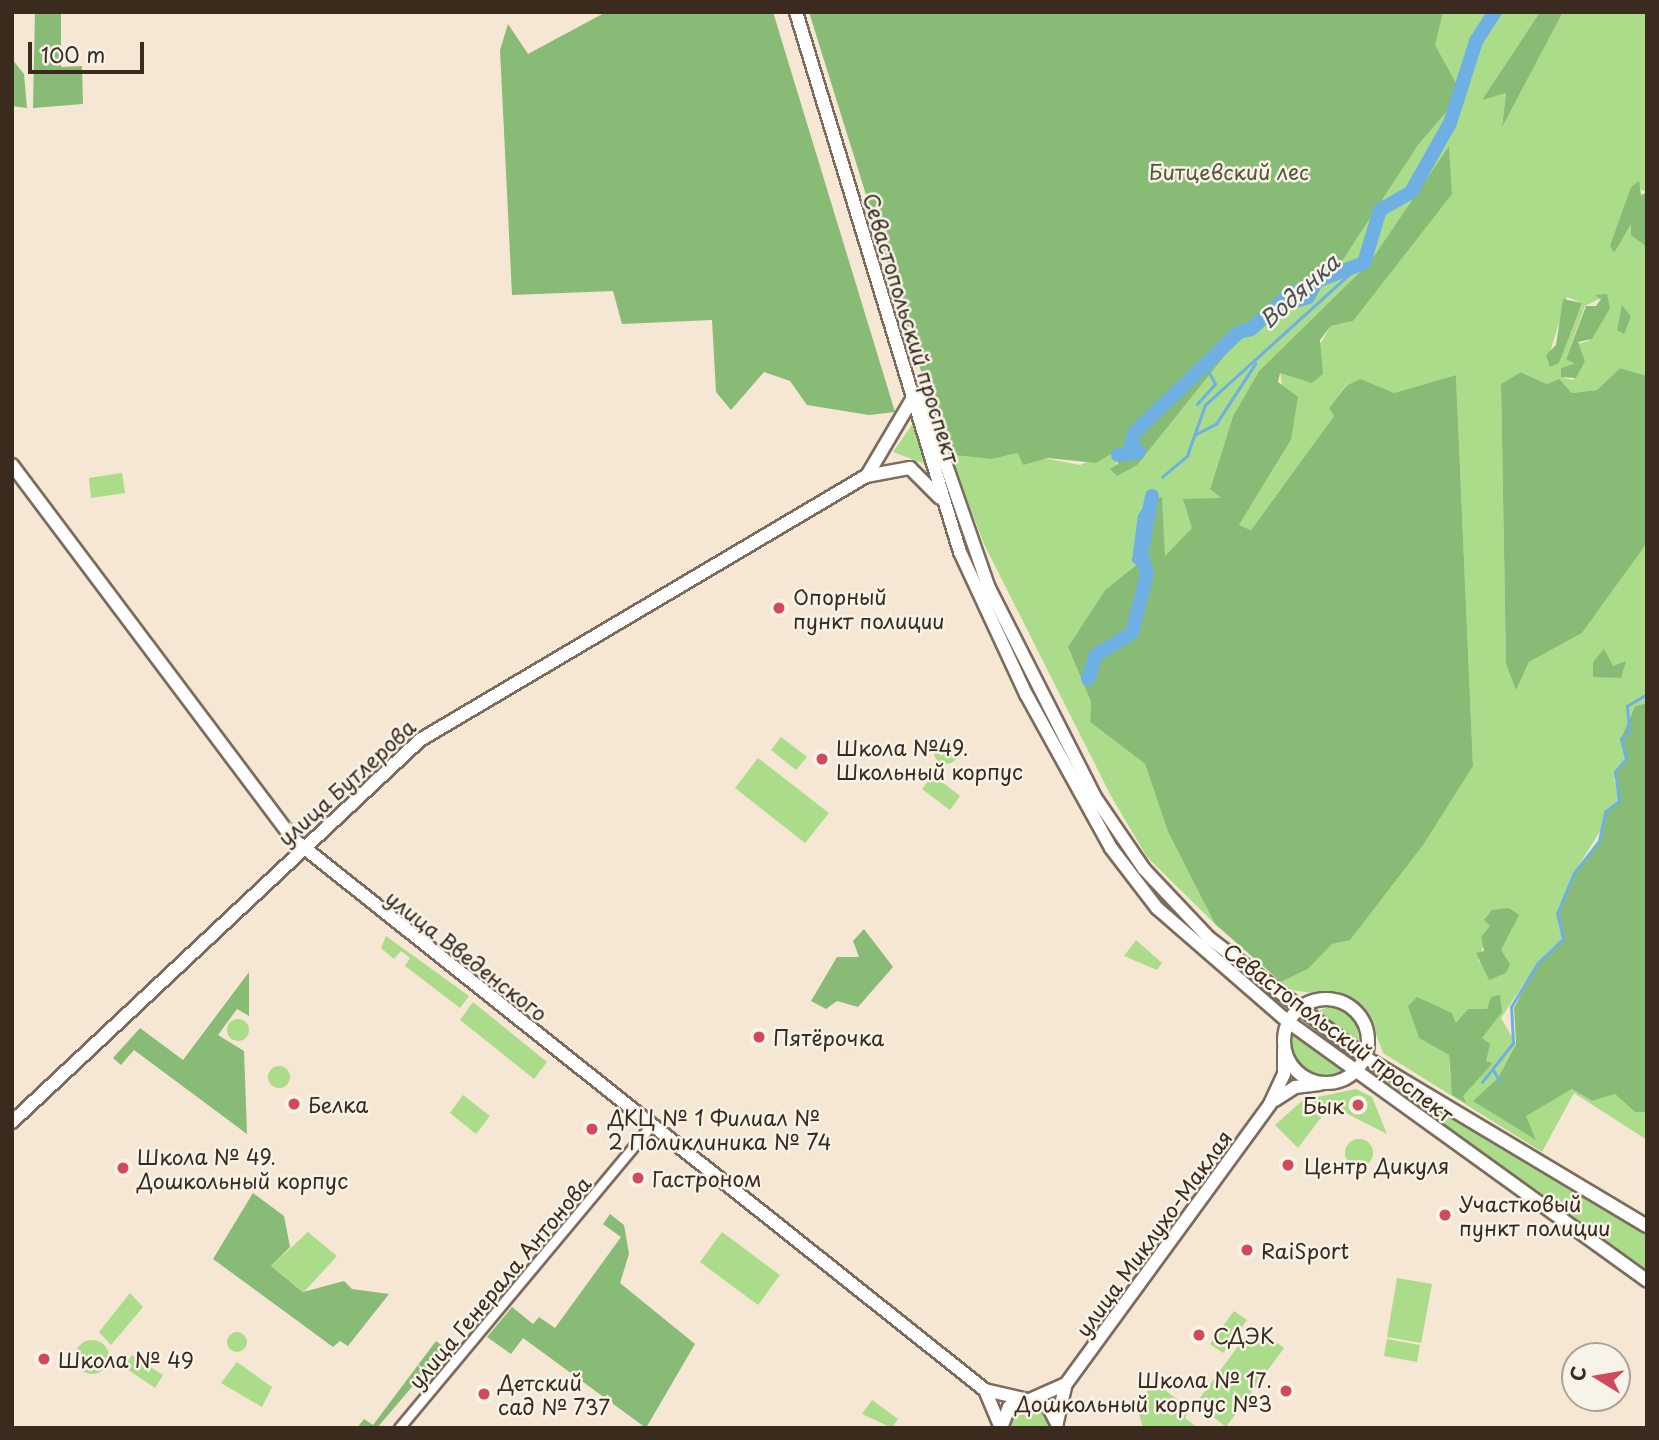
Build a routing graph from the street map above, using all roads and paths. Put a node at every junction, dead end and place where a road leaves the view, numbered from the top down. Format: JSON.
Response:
{"nodes":[{"id":1,"x":796,"y":12,"type":"edge"},
{"id":2,"x":803,"y":12,"type":"edge"},
{"id":3,"x":914,"y":396,"type":"junction"},
{"id":4,"x":12,"y":465,"type":"edge"},
{"id":5,"x":866,"y":477,"type":"junction"},
{"id":6,"x":944,"y":504,"type":"junction"},
{"id":7,"x":1017,"y":644,"type":"junction"},
{"id":8,"x":1004,"y":650,"type":"junction"},
{"id":9,"x":301,"y":847,"type":"junction"},
{"id":10,"x":1296,"y":1008,"type":"junction"},
{"id":11,"x":1287,"y":1021,"type":"junction"},
{"id":12,"x":1284,"y":1050,"type":"junction"},
{"id":13,"x":1366,"y":1058,"type":"junction"},
{"id":14,"x":1355,"y":1072,"type":"junction"},
{"id":15,"x":1327,"y":1083,"type":"junction"},
{"id":16,"x":1270,"y":1104,"type":"junction"},
{"id":17,"x":12,"y":1122,"type":"edge"},
{"id":18,"x":651,"y":1126,"type":"junction"},
{"id":19,"x":1647,"y":1226,"type":"edge"},
{"id":20,"x":1647,"y":1281,"type":"edge"},
{"id":21,"x":1066,"y":1384,"type":"junction"},
{"id":22,"x":985,"y":1390,"type":"junction"},
{"id":23,"x":1027,"y":1399,"type":"junction"},
{"id":24,"x":1057,"y":1425,"type":"edge"},
{"id":25,"x":399,"y":1428,"type":"edge"},
{"id":26,"x":1001,"y":1428,"type":"edge"}],
"edges":[{"from":1,"to":3,"type":"main road","name":"Севастопольский проспект"},
{"from":2,"to":7,"type":"main road","name":"Севастопольский проспект"},
{"from":3,"to":5,"type":"main road","name":"улица Бутлерова"},
{"from":3,"to":6,"type":"main road","name":"Севастопольский проспект"},
{"from":4,"to":9,"type":"main road","name":"улица Введенского"},
{"from":5,"to":6,"type":"main road","name":"улица Бутлерова"},
{"from":5,"to":9,"type":"main road","name":"улица Бутлерова"},
{"from":6,"to":8,"type":"main road","name":"Севастопольский проспект"},
{"from":7,"to":8,"type":"street"},
{"from":7,"to":10,"type":"main road","name":"Севастопольский проспект"},
{"from":8,"to":11,"type":"main road","name":"Севастопольский проспект"},
{"from":9,"to":17,"type":"main road","name":"улица Бутлерова"},
{"from":9,"to":18,"type":"main road","name":"улица Введенского"},
{"from":10,"to":11,"type":"main road"},
{"from":10,"to":13,"type":"main road","name":"Севастопольский проспект"},
{"from":10,"to":13,"type":"main road"},
{"from":11,"to":12,"type":"main road","name":"улица Миклухо-Маклая"},
{"from":11,"to":14,"type":"main road","name":"Севастопольский проспект"},
{"from":12,"to":15,"type":"main road"},
{"from":12,"to":16,"type":"main road","name":"улица Миклухо-Маклая"},
{"from":13,"to":14,"type":"main road"},
{"from":13,"to":19,"type":"main road","name":"Севастопольский проспект"},
{"from":14,"to":15,"type":"main road","name":"улица Миклухо-Маклая"},
{"from":14,"to":20,"type":"main road","name":"Севастопольский проспект"},
{"from":15,"to":16,"type":"main road","name":"улица Миклухо-Маклая"},
{"from":16,"to":21,"type":"main road","name":"улица Миклухо-Маклая"},
{"from":18,"to":22,"type":"main road","name":"улица Введенского"},
{"from":18,"to":25,"type":"street","name":"улица Генерала Антонова"},
{"from":21,"to":23,"type":"main road"},
{"from":21,"to":24,"type":"main road","name":"улица Миклухо-Маклая"},
{"from":22,"to":23,"type":"main road","name":"улица Введенского"},
{"from":22,"to":26,"type":"main road","name":"улица Введенского"},
{"from":23,"to":24,"type":"main road"},
{"from":23,"to":26,"type":"main road"}]}
